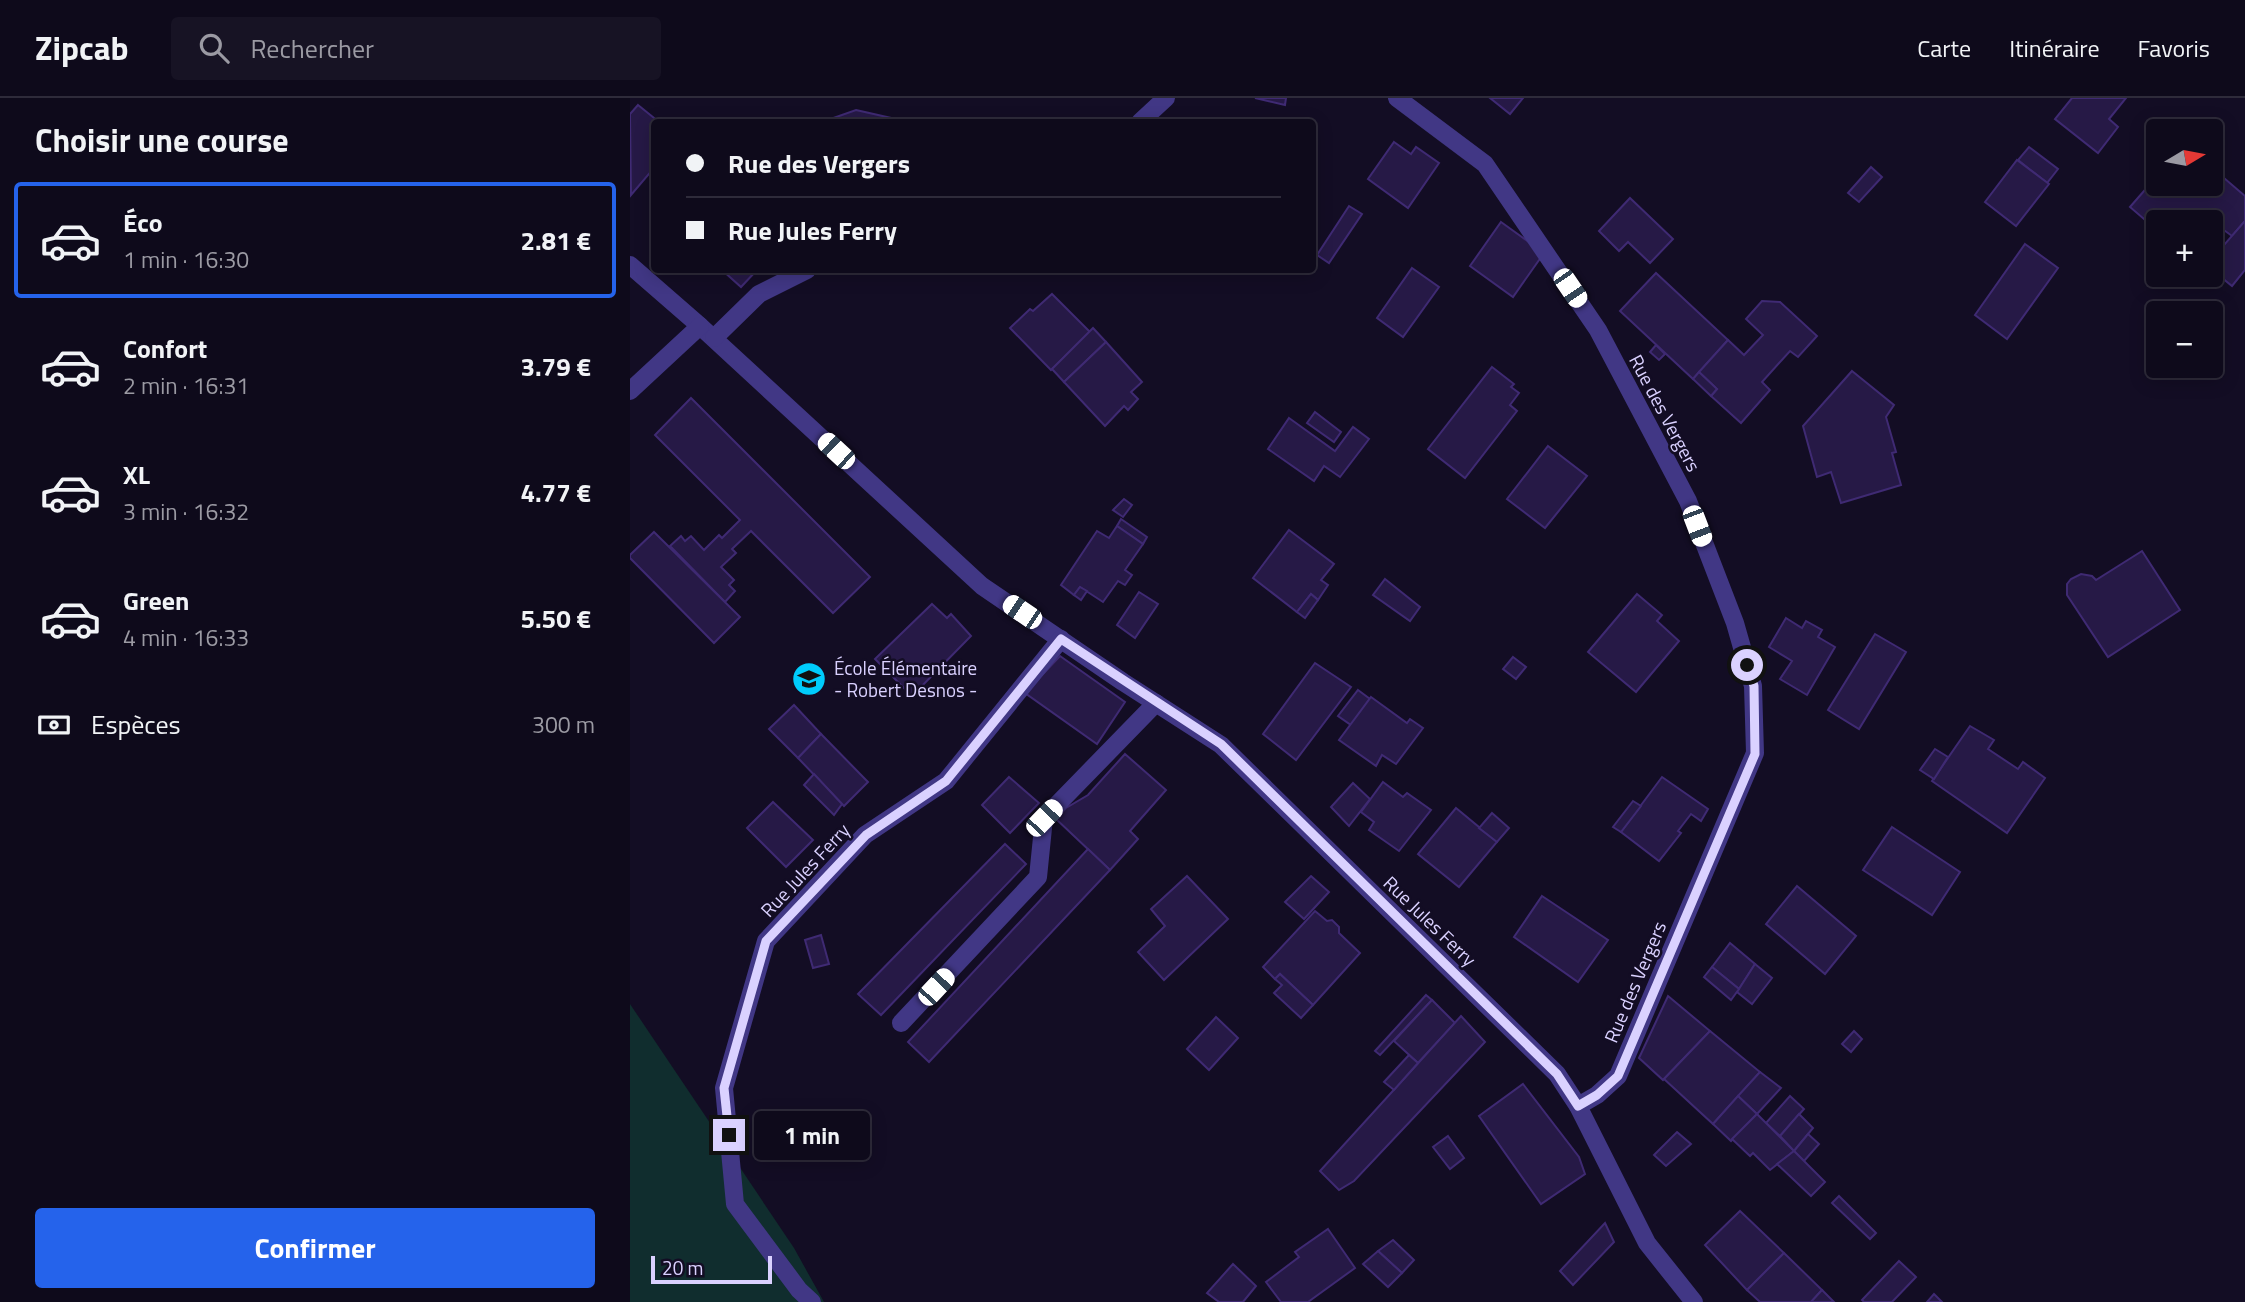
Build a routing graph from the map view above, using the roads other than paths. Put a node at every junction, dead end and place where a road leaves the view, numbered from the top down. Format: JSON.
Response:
{"nodes":[{"id":1,"x":1166,"y":98,"type":"edge"},
{"id":2,"x":1397,"y":98,"type":"edge"},
{"id":3,"x":1143,"y":119,"type":"edge"},
{"id":4,"x":630,"y":265,"type":"edge"},
{"id":5,"x":801,"y":273,"type":"edge"},
{"id":6,"x":700,"y":326,"type":"junction"},
{"id":7,"x":714,"y":338,"type":"junction"},
{"id":8,"x":630,"y":391,"type":"edge"},
{"id":9,"x":1061,"y":639,"type":"junction"},
{"id":10,"x":1156,"y":703,"type":"junction"},
{"id":11,"x":901,"y":1023,"type":"dead end"},
{"id":12,"x":1578,"y":1106,"type":"junction"},
{"id":13,"x":812,"y":1302,"type":"edge"},
{"id":14,"x":1694,"y":1302,"type":"edge"}],
"edges":[{"from":1,"to":3,"type":"street"},
{"from":2,"to":12,"type":"street","name":"Rue des Vergers"},
{"from":4,"to":6,"type":"street","name":"Rue Jules Ferry"},
{"from":5,"to":7,"type":"street"},
{"from":6,"to":7,"type":"street","name":"Rue Jules Ferry"},
{"from":6,"to":8,"type":"street"},
{"from":7,"to":9,"type":"street","name":"Rue Jules Ferry"},
{"from":9,"to":10,"type":"street","name":"Rue Jules Ferry"},
{"from":9,"to":13,"type":"street","name":"Rue Jules Ferry"},
{"from":10,"to":11,"type":"street"},
{"from":10,"to":12,"type":"street","name":"Rue Jules Ferry"},
{"from":12,"to":14,"type":"street","name":"Rue Jules Ferry"}]}
